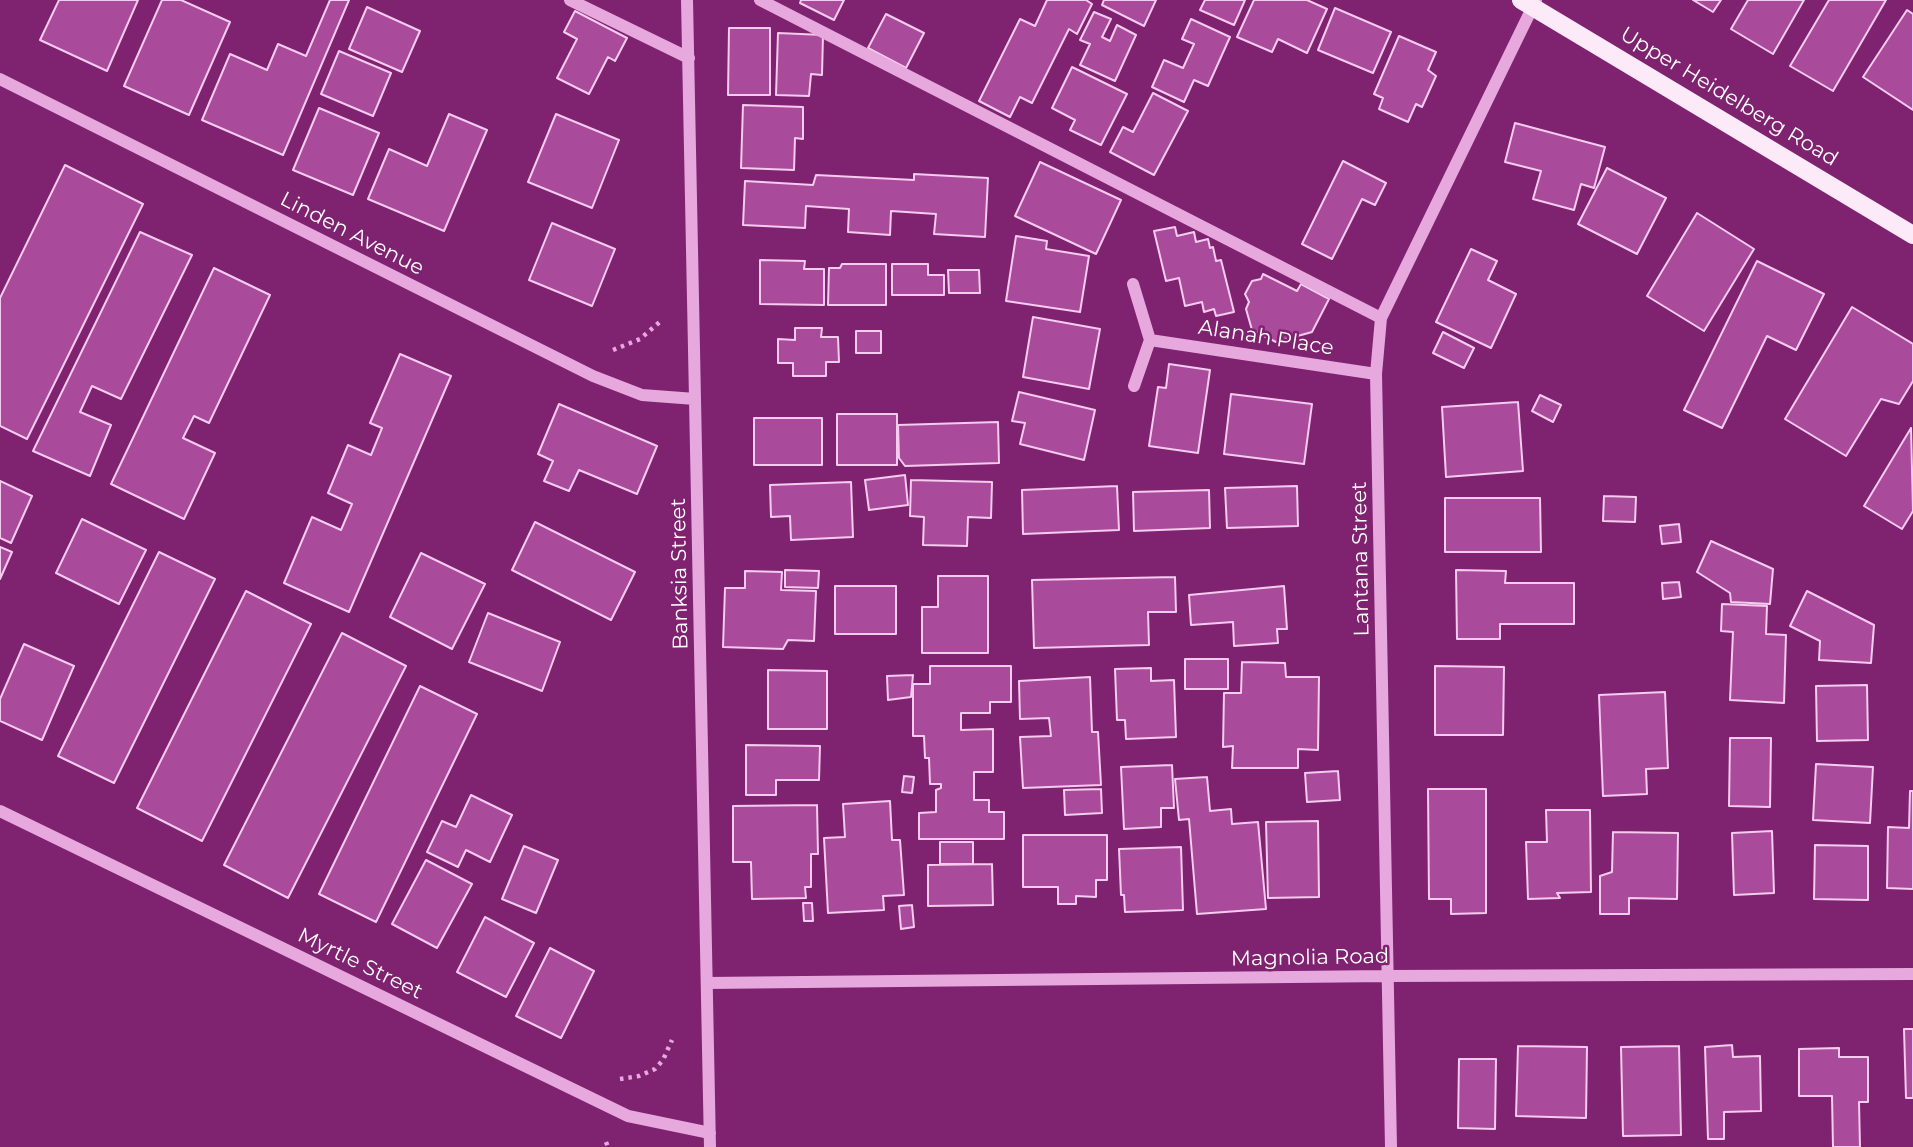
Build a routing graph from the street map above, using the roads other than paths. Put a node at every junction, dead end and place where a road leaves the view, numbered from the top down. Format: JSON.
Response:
{"nodes":[{"id":1,"x":570,"y":0,"type":"edge"},
{"id":2,"x":688,"y":0,"type":"edge"},
{"id":3,"x":760,"y":0,"type":"edge"},
{"id":4,"x":1530,"y":2,"type":"edge"},
{"id":5,"x":689,"y":58,"type":"junction"},
{"id":6,"x":0,"y":79,"type":"edge"},
{"id":7,"x":1913,"y":235,"type":"edge"},
{"id":8,"x":1133,"y":284,"type":"dead end"},
{"id":9,"x":1381,"y":318,"type":"junction"},
{"id":10,"x":1150,"y":340,"type":"junction"},
{"id":11,"x":1377,"y":373,"type":"junction"},
{"id":12,"x":1134,"y":386,"type":"dead end"},
{"id":13,"x":695,"y":399,"type":"junction"},
{"id":14,"x":0,"y":811,"type":"edge"},
{"id":15,"x":1913,"y":974,"type":"edge"},
{"id":16,"x":1388,"y":976,"type":"junction"},
{"id":17,"x":707,"y":983,"type":"junction"},
{"id":18,"x":710,"y":1140,"type":"edge"},
{"id":19,"x":1391,"y":1147,"type":"edge"}],
"edges":[{"from":1,"to":5,"type":"street"},
{"from":2,"to":5,"type":"street","name":"Banksia Street"},
{"from":3,"to":9,"type":"street"},
{"from":4,"to":7,"type":"main road","name":"Upper Heidelberg Road"},
{"from":4,"to":9,"type":"street","name":"Lantana Street"},
{"from":5,"to":13,"type":"street","name":"Banksia Street"},
{"from":6,"to":13,"type":"street","name":"Linden Avenue"},
{"from":8,"to":10,"type":"street"},
{"from":9,"to":11,"type":"street","name":"Lantana Street"},
{"from":10,"to":11,"type":"street","name":"Alanah Place"},
{"from":10,"to":12,"type":"street"},
{"from":11,"to":16,"type":"street","name":"Lantana Street"},
{"from":13,"to":17,"type":"street","name":"Banksia Street"},
{"from":14,"to":18,"type":"street","name":"Myrtle Street"},
{"from":15,"to":16,"type":"street","name":"Magnolia Road"},
{"from":16,"to":17,"type":"street","name":"Magnolia Road"},
{"from":16,"to":19,"type":"street","name":"Lantana Street"},
{"from":17,"to":18,"type":"street","name":"Banksia Street"}]}
